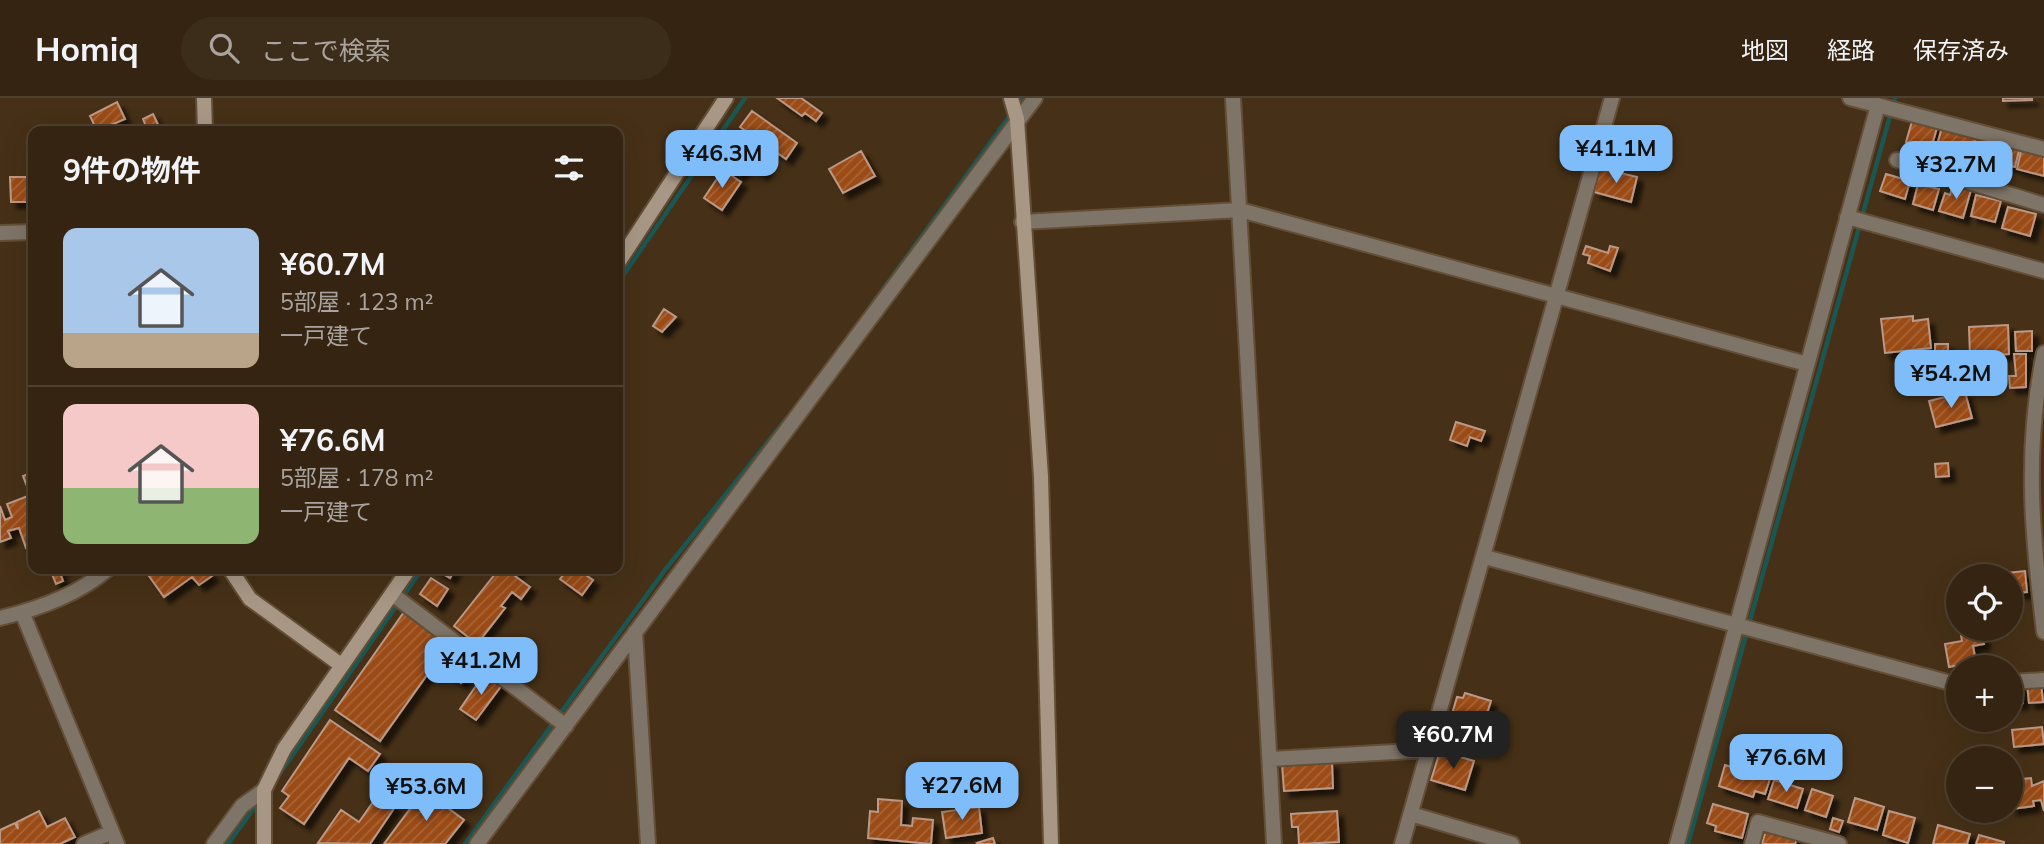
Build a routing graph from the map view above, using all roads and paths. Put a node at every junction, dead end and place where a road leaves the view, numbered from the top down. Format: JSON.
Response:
{"nodes":[{"id":1,"x":204,"y":98,"type":"edge"},
{"id":2,"x":726,"y":98,"type":"edge"},
{"id":3,"x":1011,"y":98,"type":"edge"},
{"id":4,"x":1035,"y":98,"type":"edge"},
{"id":5,"x":1233,"y":98,"type":"edge"},
{"id":6,"x":1612,"y":98,"type":"edge"},
{"id":7,"x":1850,"y":98,"type":"edge"},
{"id":8,"x":1878,"y":105,"type":"junction"},
{"id":9,"x":1017,"y":119,"type":"junction"},
{"id":10,"x":205,"y":126,"type":"edge"},
{"id":11,"x":2044,"y":149,"type":"edge"},
{"id":12,"x":1898,"y":160,"type":"dead end"},
{"id":13,"x":2044,"y":205,"type":"edge"},
{"id":14,"x":1240,"y":209,"type":"junction"},
{"id":15,"x":1847,"y":217,"type":"junction"},
{"id":16,"x":1022,"y":222,"type":"junction"},
{"id":17,"x":28,"y":232,"type":"edge"},
{"id":18,"x":0,"y":233,"type":"edge"},
{"id":19,"x":623,"y":255,"type":"edge"},
{"id":20,"x":2044,"y":271,"type":"edge"},
{"id":21,"x":1557,"y":297,"type":"junction"},
{"id":22,"x":2044,"y":353,"type":"edge"},
{"id":23,"x":1807,"y":364,"type":"junction"},
{"id":24,"x":2037,"y":448,"type":"edge"},
{"id":25,"x":1485,"y":557,"type":"junction"},
{"id":26,"x":102,"y":574,"type":"edge"},
{"id":27,"x":233,"y":574,"type":"edge"},
{"id":28,"x":406,"y":574,"type":"edge"},
{"id":29,"x":392,"y":594,"type":"junction"},
{"id":30,"x":22,"y":612,"type":"junction"},
{"id":31,"x":0,"y":618,"type":"edge"},
{"id":32,"x":1739,"y":623,"type":"junction"},
{"id":33,"x":635,"y":632,"type":"junction"},
{"id":34,"x":2044,"y":632,"type":"edge"},
{"id":35,"x":341,"y":665,"type":"junction"},
{"id":36,"x":2044,"y":680,"type":"edge"},
{"id":37,"x":2023,"y":681,"type":"edge"},
{"id":38,"x":1946,"y":682,"type":"edge"},
{"id":39,"x":566,"y":726,"type":"junction"},
{"id":40,"x":1430,"y":750,"type":"junction"},
{"id":41,"x":1270,"y":759,"type":"junction"},
{"id":42,"x":264,"y":790,"type":"junction"},
{"id":43,"x":1411,"y":814,"type":"junction"},
{"id":44,"x":114,"y":838,"type":"edge"},
{"id":45,"x":85,"y":844,"type":"edge"},
{"id":46,"x":214,"y":844,"type":"edge"},
{"id":47,"x":264,"y":844,"type":"edge"},
{"id":48,"x":477,"y":844,"type":"edge"},
{"id":49,"x":648,"y":844,"type":"edge"},
{"id":50,"x":1051,"y":844,"type":"edge"},
{"id":51,"x":1275,"y":844,"type":"edge"},
{"id":52,"x":1402,"y":844,"type":"edge"},
{"id":53,"x":1512,"y":844,"type":"edge"},
{"id":54,"x":1677,"y":844,"type":"edge"},
{"id":55,"x":1752,"y":844,"type":"edge"},
{"id":56,"x":1839,"y":844,"type":"edge"}],
"edges":[{"from":1,"to":10,"type":"street"},
{"from":2,"to":19,"type":"street"},
{"from":3,"to":9,"type":"street"},
{"from":4,"to":9,"type":"street"},
{"from":5,"to":14,"type":"street"},
{"from":6,"to":21,"type":"street"},
{"from":7,"to":8,"type":"street"},
{"from":8,"to":11,"type":"street"},
{"from":8,"to":15,"type":"street"},
{"from":9,"to":16,"type":"street"},
{"from":9,"to":33,"type":"street"},
{"from":12,"to":13,"type":"street"},
{"from":14,"to":16,"type":"street"},
{"from":14,"to":21,"type":"street"},
{"from":14,"to":41,"type":"street"},
{"from":15,"to":20,"type":"street"},
{"from":15,"to":23,"type":"street"},
{"from":16,"to":50,"type":"street"},
{"from":17,"to":18,"type":"street"},
{"from":21,"to":23,"type":"street"},
{"from":21,"to":25,"type":"street"},
{"from":22,"to":24,"type":"street"},
{"from":23,"to":32,"type":"street"},
{"from":24,"to":34,"type":"street"},
{"from":25,"to":32,"type":"street"},
{"from":25,"to":40,"type":"street"},
{"from":26,"to":30,"type":"street"},
{"from":27,"to":35,"type":"street"},
{"from":28,"to":29,"type":"street"},
{"from":29,"to":35,"type":"street"},
{"from":29,"to":39,"type":"street"},
{"from":30,"to":31,"type":"street"},
{"from":30,"to":44,"type":"street"},
{"from":32,"to":38,"type":"street"},
{"from":32,"to":54,"type":"street"},
{"from":33,"to":39,"type":"street"},
{"from":33,"to":49,"type":"street"},
{"from":35,"to":42,"type":"street"},
{"from":36,"to":37,"type":"street"},
{"from":39,"to":48,"type":"street"},
{"from":40,"to":41,"type":"street"},
{"from":40,"to":43,"type":"street"},
{"from":41,"to":51,"type":"street"},
{"from":42,"to":46,"type":"street"},
{"from":42,"to":47,"type":"street"},
{"from":43,"to":52,"type":"street"},
{"from":43,"to":53,"type":"street"},
{"from":44,"to":45,"type":"street"},
{"from":55,"to":56,"type":"street"}]}
